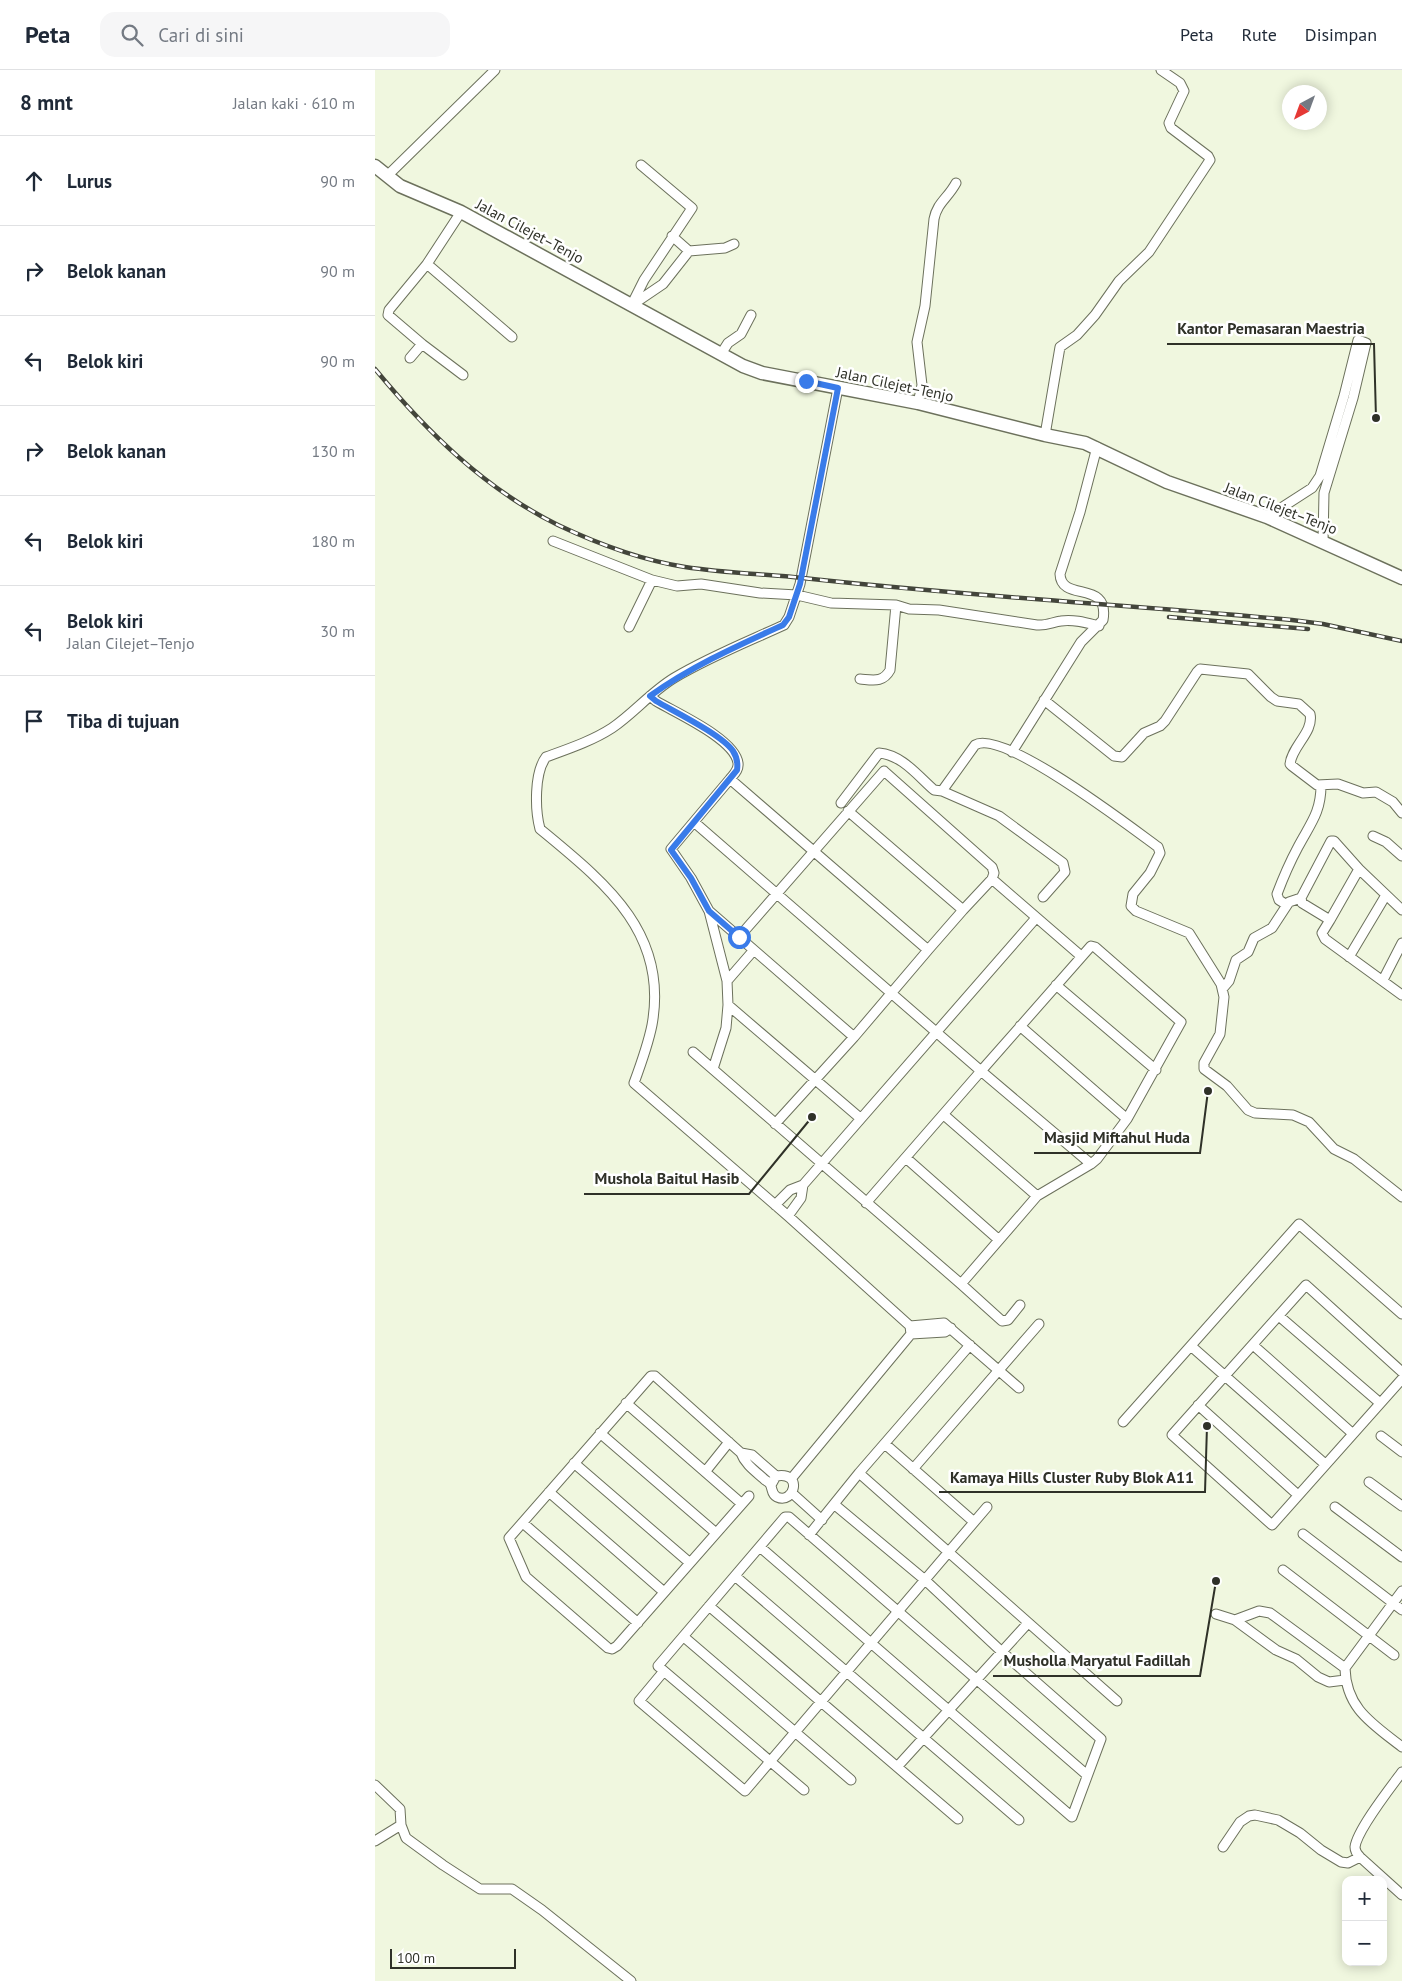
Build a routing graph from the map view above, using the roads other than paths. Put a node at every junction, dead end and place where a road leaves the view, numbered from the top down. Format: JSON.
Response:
{"nodes":[{"id":1,"x":495,"y":70,"type":"edge"},
{"id":2,"x":1161,"y":70,"type":"edge"},
{"id":3,"x":641,"y":165,"type":"dead end"},
{"id":4,"x":375,"y":166,"type":"edge"},
{"id":5,"x":387,"y":176,"type":"junction"},
{"id":6,"x":956,"y":183,"type":"dead end"},
{"id":7,"x":461,"y":212,"type":"junction"},
{"id":8,"x":672,"y":236,"type":"junction"},
{"id":9,"x":734,"y":244,"type":"dead end"},
{"id":10,"x":689,"y":251,"type":"junction"},
{"id":11,"x":427,"y":264,"type":"junction"},
{"id":12,"x":631,"y":306,"type":"junction"},
{"id":13,"x":751,"y":315,"type":"dead end"},
{"id":14,"x":512,"y":337,"type":"dead end"},
{"id":15,"x":1362,"y":342,"type":"dead end"},
{"id":16,"x":422,"y":344,"type":"junction"},
{"id":17,"x":721,"y":354,"type":"junction"},
{"id":18,"x":410,"y":358,"type":"dead end"},
{"id":19,"x":1354,"y":373,"type":"junction"},
{"id":20,"x":463,"y":376,"type":"dead end"},
{"id":21,"x":838,"y":388,"type":"junction"},
{"id":22,"x":917,"y":403,"type":"junction"},
{"id":23,"x":1045,"y":435,"type":"junction"},
{"id":24,"x":1097,"y":447,"type":"junction"},
{"id":25,"x":1312,"y":488,"type":"junction"},
{"id":26,"x":1324,"y":493,"type":"junction"},
{"id":27,"x":1267,"y":517,"type":"junction"},
{"id":28,"x":553,"y":541,"type":"dead end"},
{"id":29,"x":1323,"y":541,"type":"junction"},
{"id":30,"x":1402,"y":578,"type":"edge"},
{"id":31,"x":652,"y":580,"type":"junction"},
{"id":32,"x":797,"y":595,"type":"junction"},
{"id":33,"x":897,"y":605,"type":"junction"},
{"id":34,"x":1099,"y":626,"type":"junction"},
{"id":35,"x":629,"y":627,"type":"dead end"},
{"id":36,"x":860,"y":678,"type":"dead end"},
{"id":37,"x":650,"y":696,"type":"junction"},
{"id":38,"x":1045,"y":700,"type":"junction"},
{"id":39,"x":1012,"y":752,"type":"junction"},
{"id":40,"x":730,"y":780,"type":"junction"},
{"id":41,"x":1321,"y":786,"type":"junction"},
{"id":42,"x":942,"y":791,"type":"junction"},
{"id":43,"x":841,"y":803,"type":"dead end"},
{"id":44,"x":849,"y":810,"type":"junction"},
{"id":45,"x":1402,"y":814,"type":"edge"},
{"id":46,"x":694,"y":822,"type":"junction"},
{"id":47,"x":1373,"y":836,"type":"dead end"},
{"id":48,"x":813,"y":851,"type":"junction"},
{"id":49,"x":1402,"y":856,"type":"edge"},
{"id":50,"x":1359,"y":869,"type":"junction"},
{"id":51,"x":991,"y":879,"type":"junction"},
{"id":52,"x":776,"y":894,"type":"junction"},
{"id":53,"x":1386,"y":895,"type":"junction"},
{"id":54,"x":1043,"y":897,"type":"dead end"},
{"id":55,"x":1301,"y":898,"type":"junction"},
{"id":56,"x":1287,"y":905,"type":"junction"},
{"id":57,"x":963,"y":910,"type":"junction"},
{"id":58,"x":1402,"y":910,"type":"edge"},
{"id":59,"x":709,"y":911,"type":"junction"},
{"id":60,"x":1036,"y":918,"type":"junction"},
{"id":61,"x":1330,"y":920,"type":"junction"},
{"id":62,"x":739,"y":937,"type":"junction"},
{"id":63,"x":1402,"y":943,"type":"edge"},
{"id":64,"x":928,"y":950,"type":"junction"},
{"id":65,"x":753,"y":951,"type":"junction"},
{"id":66,"x":1081,"y":956,"type":"junction"},
{"id":67,"x":1349,"y":957,"type":"junction"},
{"id":68,"x":1383,"y":980,"type":"junction"},
{"id":69,"x":727,"y":981,"type":"junction"},
{"id":70,"x":1056,"y":985,"type":"junction"},
{"id":71,"x":1223,"y":988,"type":"junction"},
{"id":72,"x":892,"y":993,"type":"junction"},
{"id":73,"x":1402,"y":995,"type":"edge"},
{"id":74,"x":728,"y":1005,"type":"junction"},
{"id":75,"x":1020,"y":1026,"type":"junction"},
{"id":76,"x":936,"y":1032,"type":"junction"},
{"id":77,"x":854,"y":1037,"type":"junction"},
{"id":78,"x":693,"y":1052,"type":"dead end"},
{"id":79,"x":713,"y":1069,"type":"junction"},
{"id":80,"x":1155,"y":1070,"type":"junction"},
{"id":81,"x":981,"y":1071,"type":"junction"},
{"id":82,"x":815,"y":1079,"type":"junction"},
{"id":83,"x":944,"y":1115,"type":"junction"},
{"id":84,"x":860,"y":1118,"type":"junction"},
{"id":85,"x":1127,"y":1120,"type":"junction"},
{"id":86,"x":775,"y":1124,"type":"junction"},
{"id":87,"x":906,"y":1158,"type":"junction"},
{"id":88,"x":822,"y":1163,"type":"junction"},
{"id":89,"x":1091,"y":1164,"type":"junction"},
{"id":90,"x":803,"y":1185,"type":"junction"},
{"id":91,"x":1037,"y":1196,"type":"junction"},
{"id":92,"x":1402,"y":1197,"type":"edge"},
{"id":93,"x":866,"y":1203,"type":"junction"},
{"id":94,"x":775,"y":1205,"type":"junction"},
{"id":95,"x":788,"y":1216,"type":"junction"},
{"id":96,"x":999,"y":1240,"type":"junction"},
{"id":97,"x":961,"y":1284,"type":"junction"},
{"id":98,"x":1020,"y":1305,"type":"dead end"},
{"id":99,"x":1402,"y":1314,"type":"edge"},
{"id":100,"x":1279,"y":1316,"type":"junction"},
{"id":101,"x":1039,"y":1324,"type":"dead end"},
{"id":102,"x":910,"y":1330,"type":"junction"},
{"id":103,"x":970,"y":1345,"type":"junction"},
{"id":104,"x":1253,"y":1345,"type":"junction"},
{"id":105,"x":1191,"y":1346,"type":"junction"},
{"id":106,"x":999,"y":1370,"type":"junction"},
{"id":107,"x":1402,"y":1372,"type":"edge"},
{"id":108,"x":1225,"y":1375,"type":"junction"},
{"id":109,"x":1402,"y":1379,"type":"edge"},
{"id":110,"x":1019,"y":1388,"type":"dead end"},
{"id":111,"x":626,"y":1403,"type":"junction"},
{"id":112,"x":1379,"y":1403,"type":"junction"},
{"id":113,"x":1198,"y":1405,"type":"junction"},
{"id":114,"x":1123,"y":1422,"type":"dead end"},
{"id":115,"x":600,"y":1433,"type":"junction"},
{"id":116,"x":1352,"y":1433,"type":"junction"},
{"id":117,"x":1381,"y":1436,"type":"dead end"},
{"id":118,"x":729,"y":1442,"type":"junction"},
{"id":119,"x":885,"y":1444,"type":"junction"},
{"id":120,"x":1402,"y":1452,"type":"edge"},
{"id":121,"x":741,"y":1453,"type":"junction"},
{"id":122,"x":575,"y":1462,"type":"junction"},
{"id":123,"x":1325,"y":1464,"type":"junction"},
{"id":124,"x":913,"y":1468,"type":"junction"},
{"id":125,"x":705,"y":1472,"type":"junction"},
{"id":126,"x":859,"y":1474,"type":"junction"},
{"id":127,"x":776,"y":1476,"type":"junction"},
{"id":128,"x":791,"y":1479,"type":"junction"},
{"id":129,"x":1369,"y":1482,"type":"dead end"},
{"id":130,"x":771,"y":1485,"type":"junction"},
{"id":131,"x":549,"y":1492,"type":"junction"},
{"id":132,"x":792,"y":1493,"type":"junction"},
{"id":133,"x":1298,"y":1495,"type":"junction"},
{"id":134,"x":749,"y":1496,"type":"dead end"},
{"id":135,"x":742,"y":1504,"type":"junction"},
{"id":136,"x":835,"y":1504,"type":"junction"},
{"id":137,"x":1402,"y":1506,"type":"edge"},
{"id":138,"x":987,"y":1507,"type":"dead end"},
{"id":139,"x":1335,"y":1507,"type":"dead end"},
{"id":140,"x":822,"y":1520,"type":"junction"},
{"id":141,"x":523,"y":1522,"type":"junction"},
{"id":142,"x":974,"y":1522,"type":"junction"},
{"id":143,"x":716,"y":1533,"type":"junction"},
{"id":144,"x":1303,"y":1534,"type":"dead end"},
{"id":145,"x":809,"y":1535,"type":"junction"},
{"id":146,"x":760,"y":1547,"type":"junction"},
{"id":147,"x":948,"y":1553,"type":"junction"},
{"id":148,"x":1402,"y":1557,"type":"edge"},
{"id":149,"x":690,"y":1563,"type":"junction"},
{"id":150,"x":1283,"y":1570,"type":"dead end"},
{"id":151,"x":735,"y":1576,"type":"junction"},
{"id":152,"x":925,"y":1580,"type":"junction"},
{"id":153,"x":1402,"y":1591,"type":"edge"},
{"id":154,"x":665,"y":1592,"type":"junction"},
{"id":155,"x":1393,"y":1603,"type":"junction"},
{"id":156,"x":709,"y":1606,"type":"junction"},
{"id":157,"x":1402,"y":1610,"type":"edge"},
{"id":158,"x":898,"y":1612,"type":"junction"},
{"id":159,"x":1216,"y":1614,"type":"dead end"},
{"id":160,"x":1235,"y":1620,"type":"junction"},
{"id":161,"x":638,"y":1623,"type":"junction"},
{"id":162,"x":1028,"y":1623,"type":"junction"},
{"id":163,"x":684,"y":1636,"type":"junction"},
{"id":164,"x":1369,"y":1636,"type":"junction"},
{"id":165,"x":871,"y":1643,"type":"junction"},
{"id":166,"x":1002,"y":1652,"type":"junction"},
{"id":167,"x":1393,"y":1655,"type":"dead end"},
{"id":168,"x":1345,"y":1668,"type":"junction"},
{"id":169,"x":664,"y":1671,"type":"junction"},
{"id":170,"x":847,"y":1672,"type":"junction"},
{"id":171,"x":977,"y":1680,"type":"junction"},
{"id":172,"x":1345,"y":1680,"type":"junction"},
{"id":173,"x":1117,"y":1701,"type":"dead end"},
{"id":174,"x":821,"y":1702,"type":"junction"},
{"id":175,"x":949,"y":1710,"type":"junction"},
{"id":176,"x":795,"y":1732,"type":"junction"},
{"id":177,"x":924,"y":1738,"type":"junction"},
{"id":178,"x":1402,"y":1747,"type":"edge"},
{"id":179,"x":770,"y":1761,"type":"junction"},
{"id":180,"x":897,"y":1767,"type":"junction"},
{"id":181,"x":1402,"y":1772,"type":"edge"},
{"id":182,"x":1087,"y":1775,"type":"junction"},
{"id":183,"x":851,"y":1780,"type":"dead end"},
{"id":184,"x":375,"y":1785,"type":"edge"},
{"id":185,"x":804,"y":1790,"type":"dead end"},
{"id":186,"x":958,"y":1819,"type":"dead end"},
{"id":187,"x":1019,"y":1820,"type":"dead end"},
{"id":188,"x":401,"y":1824,"type":"junction"},
{"id":189,"x":375,"y":1841,"type":"edge"},
{"id":190,"x":1223,"y":1847,"type":"dead end"},
{"id":191,"x":1360,"y":1857,"type":"junction"},
{"id":192,"x":1402,"y":1895,"type":"edge"},
{"id":193,"x":631,"y":1981,"type":"edge"}],
"edges":[{"from":1,"to":5,"type":"street"},
{"from":2,"to":23,"type":"street"},
{"from":3,"to":8,"type":"street"},
{"from":4,"to":5,"type":"main road","name":"Jalan Cilejet–Tenjo"},
{"from":5,"to":7,"type":"main road","name":"Jalan Cilejet–Tenjo"},
{"from":6,"to":22,"type":"street"},
{"from":7,"to":11,"type":"street"},
{"from":7,"to":12,"type":"main road","name":"Jalan Cilejet–Tenjo"},
{"from":8,"to":10,"type":"street"},
{"from":8,"to":12,"type":"street"},
{"from":9,"to":10,"type":"street"},
{"from":10,"to":12,"type":"street"},
{"from":11,"to":14,"type":"street"},
{"from":11,"to":16,"type":"street"},
{"from":12,"to":17,"type":"main road","name":"Jalan Cilejet–Tenjo"},
{"from":13,"to":17,"type":"street"},
{"from":15,"to":19,"type":"street"},
{"from":16,"to":18,"type":"street"},
{"from":16,"to":20,"type":"street"},
{"from":17,"to":21,"type":"main road","name":"Jalan Cilejet–Tenjo"},
{"from":19,"to":25,"type":"street"},
{"from":19,"to":26,"type":"street"},
{"from":21,"to":22,"type":"main road","name":"Jalan Cilejet–Tenjo"},
{"from":21,"to":32,"type":"street"},
{"from":22,"to":23,"type":"main road","name":"Jalan Cilejet–Tenjo"},
{"from":23,"to":24,"type":"main road","name":"Jalan Cilejet–Tenjo"},
{"from":24,"to":27,"type":"main road","name":"Jalan Cilejet–Tenjo"},
{"from":24,"to":34,"type":"street"},
{"from":25,"to":26,"type":"street"},
{"from":25,"to":27,"type":"street"},
{"from":26,"to":29,"type":"street"},
{"from":27,"to":29,"type":"main road","name":"Jalan Cilejet–Tenjo"},
{"from":28,"to":31,"type":"street"},
{"from":29,"to":30,"type":"main road","name":"Jalan Cilejet–Tenjo"},
{"from":31,"to":32,"type":"street"},
{"from":31,"to":35,"type":"street"},
{"from":32,"to":33,"type":"street"},
{"from":32,"to":37,"type":"street"},
{"from":33,"to":34,"type":"street"},
{"from":33,"to":36,"type":"street"},
{"from":34,"to":38,"type":"street"},
{"from":37,"to":40,"type":"street"},
{"from":37,"to":94,"type":"street"},
{"from":38,"to":39,"type":"street"},
{"from":38,"to":41,"type":"street"},
{"from":39,"to":42,"type":"street"},
{"from":39,"to":71,"type":"street"},
{"from":40,"to":46,"type":"street"},
{"from":40,"to":48,"type":"street"},
{"from":41,"to":45,"type":"street"},
{"from":41,"to":56,"type":"street"},
{"from":42,"to":43,"type":"street"},
{"from":42,"to":54,"type":"street"},
{"from":44,"to":48,"type":"street"},
{"from":44,"to":51,"type":"street"},
{"from":44,"to":57,"type":"street"},
{"from":46,"to":52,"type":"street"},
{"from":46,"to":59,"type":"street"},
{"from":47,"to":49,"type":"street"},
{"from":48,"to":52,"type":"street"},
{"from":48,"to":64,"type":"street"},
{"from":50,"to":53,"type":"street"},
{"from":50,"to":55,"type":"street"},
{"from":50,"to":61,"type":"street"},
{"from":51,"to":57,"type":"street"},
{"from":51,"to":60,"type":"street"},
{"from":52,"to":62,"type":"street"},
{"from":52,"to":72,"type":"street"},
{"from":53,"to":58,"type":"street"},
{"from":53,"to":67,"type":"street"},
{"from":55,"to":56,"type":"street"},
{"from":55,"to":61,"type":"street"},
{"from":56,"to":71,"type":"street"},
{"from":57,"to":64,"type":"street"},
{"from":59,"to":62,"type":"street"},
{"from":59,"to":69,"type":"street"},
{"from":60,"to":66,"type":"street"},
{"from":60,"to":76,"type":"street"},
{"from":61,"to":67,"type":"street"},
{"from":62,"to":65,"type":"street"},
{"from":63,"to":68,"type":"street"},
{"from":64,"to":72,"type":"street"},
{"from":65,"to":69,"type":"street"},
{"from":65,"to":77,"type":"street"},
{"from":66,"to":70,"type":"street"},
{"from":66,"to":80,"type":"street"},
{"from":67,"to":68,"type":"street"},
{"from":68,"to":73,"type":"street"},
{"from":69,"to":74,"type":"street"},
{"from":70,"to":75,"type":"street"},
{"from":70,"to":80,"type":"street"},
{"from":71,"to":92,"type":"street"},
{"from":72,"to":76,"type":"street"},
{"from":72,"to":77,"type":"street"},
{"from":74,"to":79,"type":"street"},
{"from":74,"to":82,"type":"street"},
{"from":75,"to":81,"type":"street"},
{"from":75,"to":85,"type":"street"},
{"from":76,"to":81,"type":"street"},
{"from":76,"to":84,"type":"street"},
{"from":77,"to":82,"type":"street"},
{"from":78,"to":79,"type":"street"},
{"from":79,"to":86,"type":"street"},
{"from":80,"to":85,"type":"street"},
{"from":81,"to":83,"type":"street"},
{"from":81,"to":89,"type":"street"},
{"from":82,"to":84,"type":"street"},
{"from":82,"to":86,"type":"street"},
{"from":83,"to":87,"type":"street"},
{"from":83,"to":91,"type":"street"},
{"from":84,"to":88,"type":"street"},
{"from":85,"to":89,"type":"street"},
{"from":86,"to":88,"type":"street"},
{"from":87,"to":93,"type":"street"},
{"from":87,"to":96,"type":"street"},
{"from":88,"to":90,"type":"street"},
{"from":88,"to":93,"type":"street"},
{"from":89,"to":91,"type":"street"},
{"from":90,"to":94,"type":"street"},
{"from":90,"to":95,"type":"street"},
{"from":91,"to":96,"type":"street"},
{"from":93,"to":97,"type":"street"},
{"from":94,"to":95,"type":"street"},
{"from":95,"to":102,"type":"street"},
{"from":96,"to":97,"type":"street"},
{"from":97,"to":98,"type":"street"},
{"from":99,"to":105,"type":"street"},
{"from":100,"to":104,"type":"street"},
{"from":100,"to":107,"type":"street"},
{"from":100,"to":112,"type":"street"},
{"from":101,"to":106,"type":"street"},
{"from":102,"to":103,"type":"street"},
{"from":102,"to":128,"type":"street"},
{"from":103,"to":106,"type":"street"},
{"from":103,"to":119,"type":"street"},
{"from":104,"to":108,"type":"street"},
{"from":104,"to":116,"type":"street"},
{"from":105,"to":108,"type":"street"},
{"from":105,"to":114,"type":"street"},
{"from":106,"to":110,"type":"street"},
{"from":106,"to":124,"type":"street"},
{"from":108,"to":113,"type":"street"},
{"from":108,"to":123,"type":"street"},
{"from":109,"to":112,"type":"street"},
{"from":111,"to":115,"type":"street"},
{"from":111,"to":118,"type":"street"},
{"from":111,"to":125,"type":"street"},
{"from":112,"to":116,"type":"street"},
{"from":113,"to":133,"type":"street"},
{"from":113,"to":133,"type":"street"},
{"from":115,"to":122,"type":"street"},
{"from":115,"to":143,"type":"street"},
{"from":116,"to":123,"type":"street"},
{"from":117,"to":120,"type":"street"},
{"from":118,"to":121,"type":"street"},
{"from":118,"to":125,"type":"street"},
{"from":119,"to":124,"type":"street"},
{"from":119,"to":126,"type":"street"},
{"from":121,"to":127,"type":"street"},
{"from":121,"to":130,"type":"street"},
{"from":122,"to":131,"type":"street"},
{"from":122,"to":149,"type":"street"},
{"from":123,"to":133,"type":"street"},
{"from":124,"to":142,"type":"street"},
{"from":125,"to":135,"type":"street"},
{"from":126,"to":136,"type":"street"},
{"from":126,"to":147,"type":"street"},
{"from":127,"to":128,"type":"street"},
{"from":127,"to":130,"type":"street"},
{"from":128,"to":132,"type":"street"},
{"from":129,"to":137,"type":"street"},
{"from":130,"to":132,"type":"street"},
{"from":131,"to":141,"type":"street"},
{"from":131,"to":154,"type":"street"},
{"from":132,"to":140,"type":"street"},
{"from":134,"to":135,"type":"street"},
{"from":135,"to":143,"type":"street"},
{"from":136,"to":140,"type":"street"},
{"from":136,"to":152,"type":"street"},
{"from":138,"to":142,"type":"street"},
{"from":139,"to":148,"type":"street"},
{"from":140,"to":145,"type":"street"},
{"from":141,"to":161,"type":"street"},
{"from":141,"to":161,"type":"street"},
{"from":142,"to":147,"type":"street"},
{"from":143,"to":149,"type":"street"},
{"from":144,"to":155,"type":"street"},
{"from":145,"to":146,"type":"street"},
{"from":145,"to":158,"type":"street"},
{"from":146,"to":151,"type":"street"},
{"from":146,"to":165,"type":"street"},
{"from":147,"to":152,"type":"street"},
{"from":147,"to":162,"type":"street"},
{"from":149,"to":154,"type":"street"},
{"from":150,"to":164,"type":"street"},
{"from":151,"to":156,"type":"street"},
{"from":151,"to":170,"type":"street"},
{"from":152,"to":158,"type":"street"},
{"from":152,"to":166,"type":"street"},
{"from":153,"to":155,"type":"street"},
{"from":154,"to":161,"type":"street"},
{"from":155,"to":157,"type":"street"},
{"from":155,"to":164,"type":"street"},
{"from":156,"to":163,"type":"street"},
{"from":156,"to":174,"type":"street"},
{"from":158,"to":165,"type":"street"},
{"from":158,"to":171,"type":"street"},
{"from":159,"to":160,"type":"street"},
{"from":160,"to":168,"type":"street"},
{"from":160,"to":172,"type":"street"},
{"from":162,"to":166,"type":"street"},
{"from":162,"to":173,"type":"street"},
{"from":163,"to":169,"type":"street"},
{"from":163,"to":176,"type":"street"},
{"from":164,"to":167,"type":"street"},
{"from":164,"to":168,"type":"street"},
{"from":165,"to":170,"type":"street"},
{"from":165,"to":175,"type":"street"},
{"from":166,"to":171,"type":"street"},
{"from":166,"to":182,"type":"street"},
{"from":168,"to":172,"type":"street"},
{"from":169,"to":179,"type":"street"},
{"from":169,"to":179,"type":"street"},
{"from":170,"to":174,"type":"street"},
{"from":170,"to":177,"type":"street"},
{"from":171,"to":175,"type":"street"},
{"from":171,"to":182,"type":"street"},
{"from":172,"to":178,"type":"street"},
{"from":174,"to":176,"type":"street"},
{"from":174,"to":180,"type":"street"},
{"from":175,"to":177,"type":"street"},
{"from":175,"to":182,"type":"street"},
{"from":176,"to":179,"type":"street"},
{"from":176,"to":183,"type":"street"},
{"from":177,"to":180,"type":"street"},
{"from":177,"to":187,"type":"street"},
{"from":179,"to":185,"type":"street"},
{"from":180,"to":186,"type":"street"},
{"from":181,"to":191,"type":"street"},
{"from":184,"to":188,"type":"street"},
{"from":188,"to":189,"type":"street"},
{"from":188,"to":193,"type":"street"},
{"from":190,"to":191,"type":"street"},
{"from":191,"to":192,"type":"street"}]}
